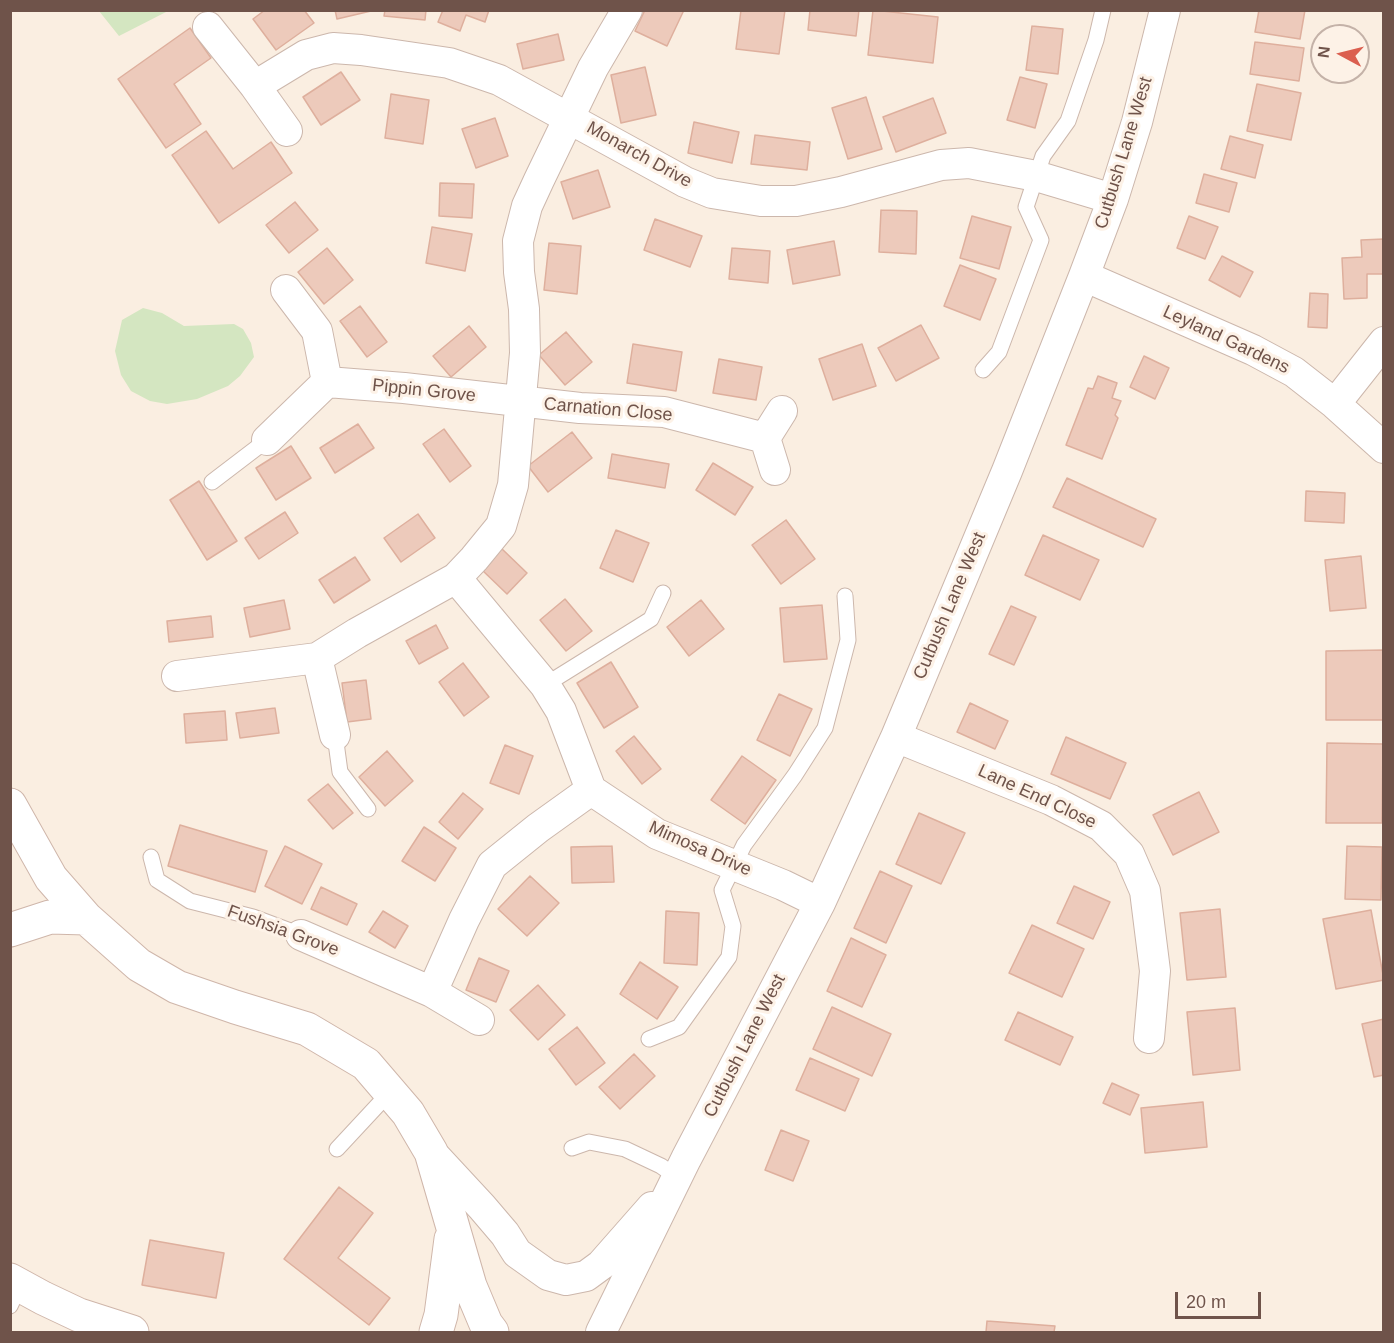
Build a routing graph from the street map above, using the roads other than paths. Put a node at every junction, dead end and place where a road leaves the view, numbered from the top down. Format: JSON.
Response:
{"nodes":[{"id":1,"x":627,"y":10,"type":"edge"},
{"id":2,"x":1103,"y":10,"type":"edge"},
{"id":3,"x":1165,"y":10,"type":"edge"},
{"id":4,"x":208,"y":27,"type":"dead end"},
{"id":5,"x":255,"y":86,"type":"junction"},
{"id":6,"x":569,"y":116,"type":"junction"},
{"id":7,"x":287,"y":131,"type":"dead end"},
{"id":8,"x":1036,"y":176,"type":"junction"},
{"id":9,"x":1113,"y":199,"type":"junction"},
{"id":10,"x":1084,"y":276,"type":"junction"},
{"id":11,"x":286,"y":290,"type":"dead end"},
{"id":12,"x":1383,"y":342,"type":"edge"},
{"id":13,"x":983,"y":370,"type":"dead end"},
{"id":14,"x":327,"y":382,"type":"junction"},
{"id":15,"x":520,"y":401,"type":"junction"},
{"id":16,"x":1335,"y":404,"type":"junction"},
{"id":17,"x":782,"y":411,"type":"dead end"},
{"id":18,"x":765,"y":438,"type":"junction"},
{"id":19,"x":267,"y":440,"type":"joint"},
{"id":20,"x":1383,"y":448,"type":"edge"},
{"id":21,"x":775,"y":470,"type":"dead end"},
{"id":22,"x":212,"y":482,"type":"dead end"},
{"id":23,"x":456,"y":578,"type":"junction"},
{"id":24,"x":663,"y":593,"type":"dead end"},
{"id":25,"x":845,"y":596,"type":"dead end"},
{"id":26,"x":317,"y":658,"type":"junction"},
{"id":27,"x":177,"y":676,"type":"dead end"},
{"id":28,"x":545,"y":685,"type":"junction"},
{"id":29,"x":335,"y":735,"type":"joint"},
{"id":30,"x":896,"y":737,"type":"junction"},
{"id":31,"x":591,"y":790,"type":"junction"},
{"id":32,"x":10,"y":804,"type":"edge"},
{"id":33,"x":368,"y":809,"type":"dead end"},
{"id":34,"x":151,"y":857,"type":"dead end"},
{"id":35,"x":734,"y":866,"type":"junction"},
{"id":36,"x":820,"y":903,"type":"junction"},
{"id":37,"x":86,"y":918,"type":"junction"},
{"id":38,"x":10,"y":930,"type":"edge"},
{"id":39,"x":301,"y":935,"type":"joint"},
{"id":40,"x":432,"y":992,"type":"junction"},
{"id":41,"x":479,"y":1020,"type":"dead end"},
{"id":42,"x":1149,"y":1038,"type":"dead end"},
{"id":43,"x":649,"y":1039,"type":"dead end"},
{"id":44,"x":390,"y":1092,"type":"junction"},
{"id":45,"x":572,"y":1148,"type":"dead end"},
{"id":46,"x":337,"y":1149,"type":"dead end"},
{"id":47,"x":431,"y":1152,"type":"junction"},
{"id":48,"x":678,"y":1178,"type":"junction"},
{"id":49,"x":452,"y":1228,"type":"junction"},
{"id":50,"x":14,"y":1290,"type":"edge"},
{"id":51,"x":132,"y":1332,"type":"edge"},
{"id":52,"x":436,"y":1332,"type":"edge"},
{"id":53,"x":492,"y":1332,"type":"edge"},
{"id":54,"x":602,"y":1332,"type":"edge"}],
"edges":[{"from":1,"to":6,"type":"street"},
{"from":2,"to":8,"type":"lane"},
{"from":3,"to":9,"type":"street","name":"Cutbush Lane West"},
{"from":4,"to":5,"type":"street"},
{"from":5,"to":6,"type":"street","name":"Monarch Drive"},
{"from":5,"to":7,"type":"street"},
{"from":6,"to":8,"type":"street","name":"Monarch Drive"},
{"from":6,"to":15,"type":"street"},
{"from":8,"to":9,"type":"street","name":"Monarch Drive"},
{"from":8,"to":13,"type":"lane"},
{"from":9,"to":10,"type":"street","name":"Cutbush Lane West"},
{"from":10,"to":16,"type":"street","name":"Leyland Gardens"},
{"from":10,"to":30,"type":"street","name":"Cutbush Lane West"},
{"from":11,"to":14,"type":"street"},
{"from":12,"to":16,"type":"street"},
{"from":14,"to":15,"type":"street","name":"Pippin Grove"},
{"from":14,"to":19,"type":"street"},
{"from":15,"to":18,"type":"street","name":"Carnation Close"},
{"from":15,"to":23,"type":"street"},
{"from":16,"to":20,"type":"street","name":"Leyland Gardens"},
{"from":17,"to":18,"type":"street"},
{"from":18,"to":21,"type":"street"},
{"from":19,"to":22,"type":"lane"},
{"from":23,"to":26,"type":"street"},
{"from":23,"to":28,"type":"street"},
{"from":24,"to":28,"type":"lane"},
{"from":25,"to":35,"type":"lane"},
{"from":26,"to":27,"type":"street"},
{"from":26,"to":29,"type":"street"},
{"from":28,"to":31,"type":"street"},
{"from":29,"to":33,"type":"lane"},
{"from":30,"to":36,"type":"street","name":"Cutbush Lane West"},
{"from":30,"to":42,"type":"street","name":"Lane End Close"},
{"from":31,"to":35,"type":"street","name":"Mimosa Drive"},
{"from":31,"to":40,"type":"street"},
{"from":32,"to":37,"type":"main road"},
{"from":34,"to":39,"type":"lane","name":"Fushsia Grove"},
{"from":35,"to":36,"type":"street","name":"Mimosa Drive"},
{"from":35,"to":43,"type":"lane"},
{"from":36,"to":48,"type":"street","name":"Cutbush Lane West"},
{"from":37,"to":38,"type":"main road"},
{"from":37,"to":44,"type":"main road"},
{"from":39,"to":40,"type":"street","name":"Fushsia Grove"},
{"from":40,"to":41,"type":"street","name":"Fushsia Grove"},
{"from":44,"to":46,"type":"lane"},
{"from":44,"to":47,"type":"main road"},
{"from":45,"to":48,"type":"lane"},
{"from":47,"to":48,"type":"street","name":"Cutbush Lane West"},
{"from":47,"to":49,"type":"main road"},
{"from":48,"to":54,"type":"street","name":"Cutbush Lane West"},
{"from":49,"to":52,"type":"main road"},
{"from":49,"to":53,"type":"main road"},
{"from":50,"to":51,"type":"main road"}]}
